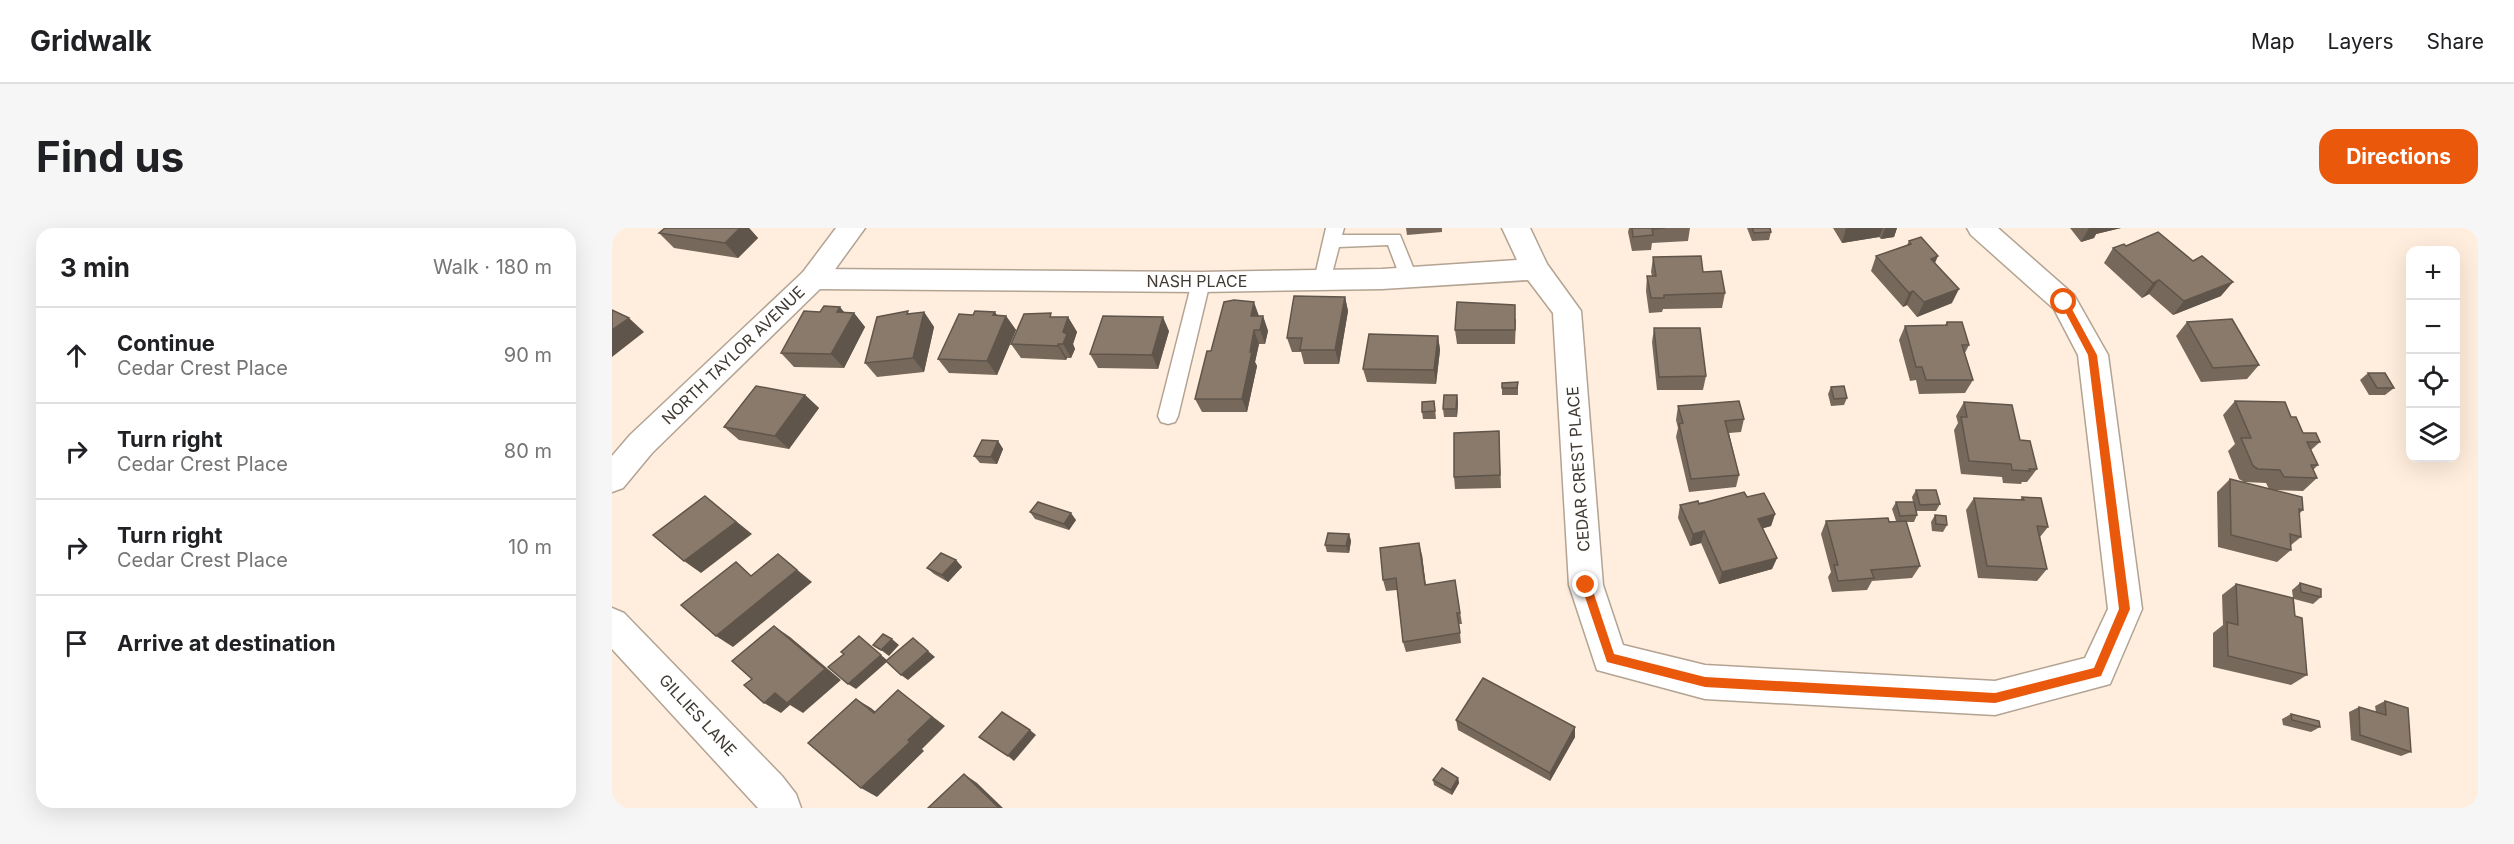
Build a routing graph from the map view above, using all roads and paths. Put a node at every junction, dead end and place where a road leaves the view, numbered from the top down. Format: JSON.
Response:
{"nodes":[{"id":1,"x":850,"y":228,"type":"edge"},
{"id":2,"x":1516,"y":228,"type":"edge"},
{"id":3,"x":1981,"y":228,"type":"edge"},
{"id":4,"x":1334,"y":235,"type":"edge"},
{"id":5,"x":1535,"y":269,"type":"junction"},
{"id":6,"x":1408,"y":277,"type":"junction"},
{"id":7,"x":813,"y":279,"type":"junction"},
{"id":8,"x":1323,"y":280,"type":"junction"},
{"id":9,"x":1201,"y":282,"type":"junction"},
{"id":10,"x":1168,"y":416,"type":"dead end"},
{"id":11,"x":612,"y":479,"type":"edge"},
{"id":12,"x":612,"y":624,"type":"edge"},
{"id":13,"x":782,"y":808,"type":"edge"}],
"edges":[{"from":1,"to":7,"type":"street","name":"NORTH TAYLOR AVENUE"},
{"from":2,"to":5,"type":"street"},
{"from":3,"to":5,"type":"street","name":"CEDAR CREST PLACE"},
{"from":4,"to":6,"type":"lane"},
{"from":4,"to":8,"type":"lane"},
{"from":5,"to":6,"type":"street","name":"NASH PLACE"},
{"from":6,"to":8,"type":"street","name":"NASH PLACE"},
{"from":7,"to":9,"type":"street","name":"NASH PLACE"},
{"from":7,"to":11,"type":"street","name":"NORTH TAYLOR AVENUE"},
{"from":8,"to":9,"type":"street","name":"NASH PLACE"},
{"from":9,"to":10,"type":"lane"},
{"from":12,"to":13,"type":"street","name":"GILLIES LANE"}]}
